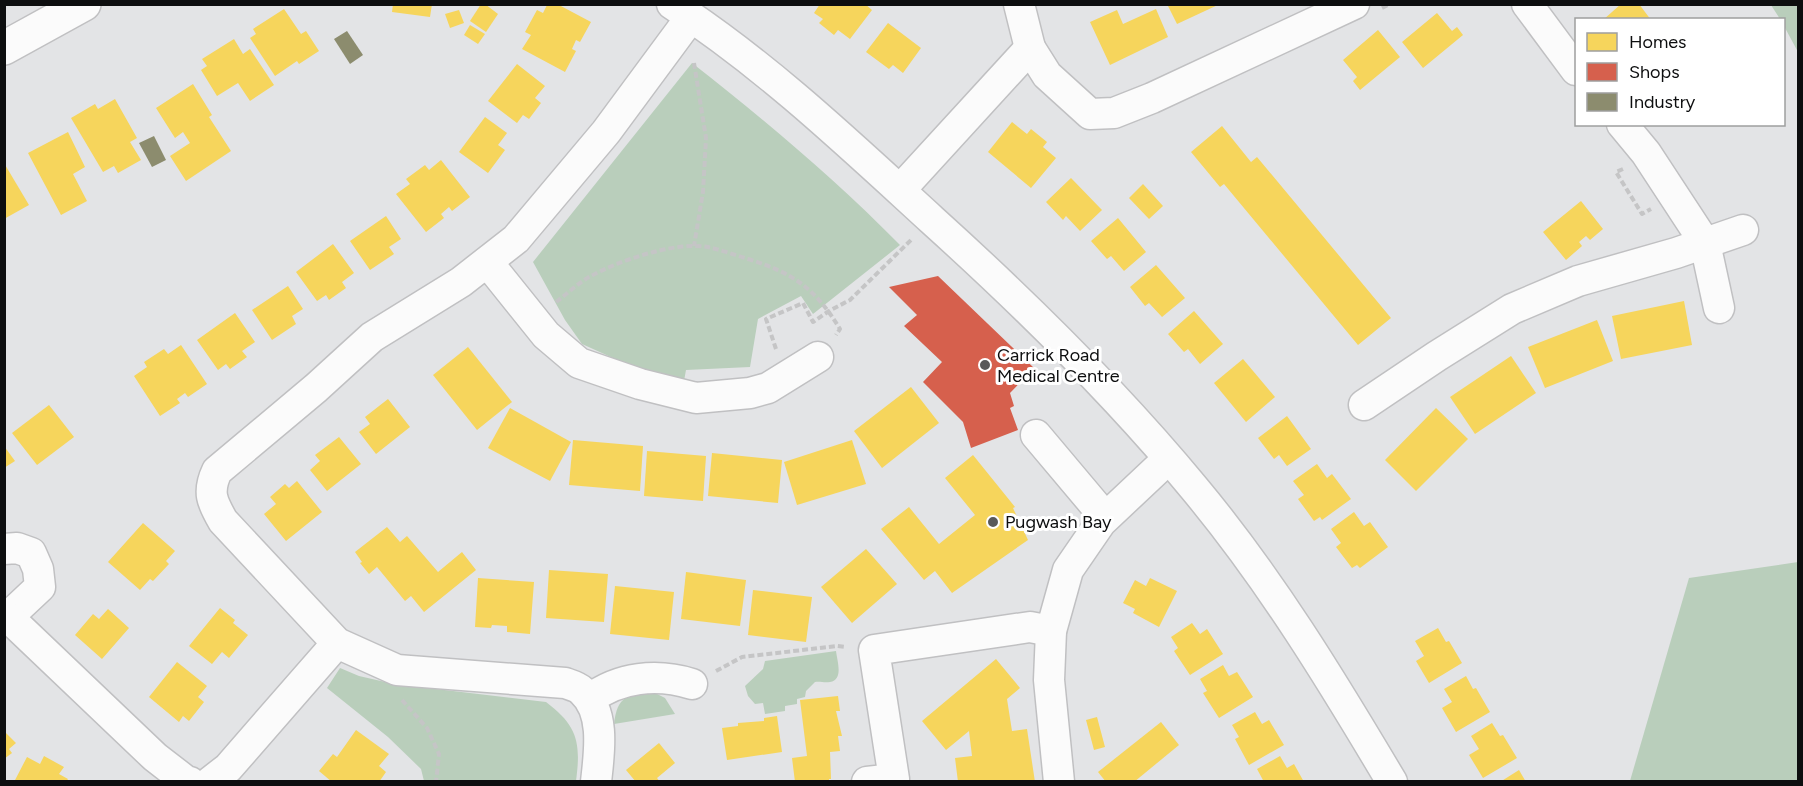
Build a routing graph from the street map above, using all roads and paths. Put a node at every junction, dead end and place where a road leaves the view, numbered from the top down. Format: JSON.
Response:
{"nodes":[{"id":1,"x":84,"y":4,"type":"edge"},
{"id":2,"x":1019,"y":4,"type":"edge"},
{"id":3,"x":1354,"y":4,"type":"edge"},
{"id":4,"x":1527,"y":4,"type":"edge"},
{"id":5,"x":680,"y":19,"type":"edge"},
{"id":6,"x":4,"y":48,"type":"edge"},
{"id":7,"x":1029,"y":48,"type":"junction"},
{"id":8,"x":1575,"y":69,"type":"edge"},
{"id":9,"x":1624,"y":126,"type":"edge"},
{"id":10,"x":1626,"y":167,"type":"dead end"},
{"id":11,"x":900,"y":190,"type":"junction"},
{"id":12,"x":1661,"y":204,"type":"dead end"},
{"id":13,"x":932,"y":220,"type":"junction"},
{"id":14,"x":1743,"y":230,"type":"dead end"},
{"id":15,"x":1705,"y":243,"type":"junction"},
{"id":16,"x":694,"y":246,"type":"junction"},
{"id":17,"x":486,"y":263,"type":"junction"},
{"id":18,"x":1719,"y":308,"type":"dead end"},
{"id":19,"x":829,"y":310,"type":"junction"},
{"id":20,"x":534,"y":319,"type":"junction"},
{"id":21,"x":777,"y":351,"type":"dead end"},
{"id":22,"x":818,"y":357,"type":"joint"},
{"id":23,"x":1364,"y":405,"type":"dead end"},
{"id":24,"x":1036,"y":435,"type":"dead end"},
{"id":25,"x":1168,"y":459,"type":"junction"},
{"id":26,"x":1105,"y":517,"type":"junction"},
{"id":27,"x":4,"y":549,"type":"edge"},
{"id":28,"x":6,"y":617,"type":"edge"},
{"id":29,"x":1051,"y":631,"type":"junction"},
{"id":30,"x":337,"y":643,"type":"junction"},
{"id":31,"x":874,"y":650,"type":"junction"},
{"id":32,"x":397,"y":670,"type":"junction"},
{"id":33,"x":692,"y":684,"type":"joint"},
{"id":34,"x":590,"y":699,"type":"junction"},
{"id":35,"x":190,"y":782,"type":"edge"},
{"id":36,"x":210,"y":782,"type":"edge"},
{"id":37,"x":436,"y":782,"type":"edge"},
{"id":38,"x":596,"y":782,"type":"edge"},
{"id":39,"x":867,"y":782,"type":"edge"},
{"id":40,"x":1059,"y":782,"type":"edge"},
{"id":41,"x":1392,"y":782,"type":"edge"}],
"edges":[{"from":1,"to":6,"type":"main road"},
{"from":2,"to":7,"type":"street"},
{"from":3,"to":7,"type":"street"},
{"from":4,"to":8,"type":"street"},
{"from":5,"to":11,"type":"street"},
{"from":5,"to":16,"type":"path"},
{"from":5,"to":17,"type":"street"},
{"from":7,"to":11,"type":"street"},
{"from":9,"to":15,"type":"street"},
{"from":10,"to":12,"type":"path"},
{"from":11,"to":13,"type":"street"},
{"from":13,"to":19,"type":"path"},
{"from":13,"to":25,"type":"street"},
{"from":14,"to":15,"type":"street"},
{"from":15,"to":18,"type":"street"},
{"from":15,"to":23,"type":"street"},
{"from":16,"to":19,"type":"path"},
{"from":16,"to":20,"type":"path"},
{"from":17,"to":20,"type":"street"},
{"from":17,"to":30,"type":"street"},
{"from":19,"to":21,"type":"path"},
{"from":19,"to":22,"type":"path"},
{"from":20,"to":22,"type":"street"},
{"from":24,"to":26,"type":"street"},
{"from":25,"to":26,"type":"street"},
{"from":25,"to":41,"type":"street"},
{"from":26,"to":29,"type":"street"},
{"from":27,"to":28,"type":"street"},
{"from":28,"to":35,"type":"street"},
{"from":29,"to":31,"type":"street"},
{"from":29,"to":40,"type":"street"},
{"from":30,"to":32,"type":"street"},
{"from":30,"to":36,"type":"street"},
{"from":31,"to":33,"type":"path"},
{"from":31,"to":39,"type":"street"},
{"from":32,"to":34,"type":"street"},
{"from":32,"to":37,"type":"path"},
{"from":33,"to":34,"type":"street"},
{"from":34,"to":38,"type":"street"}]}
